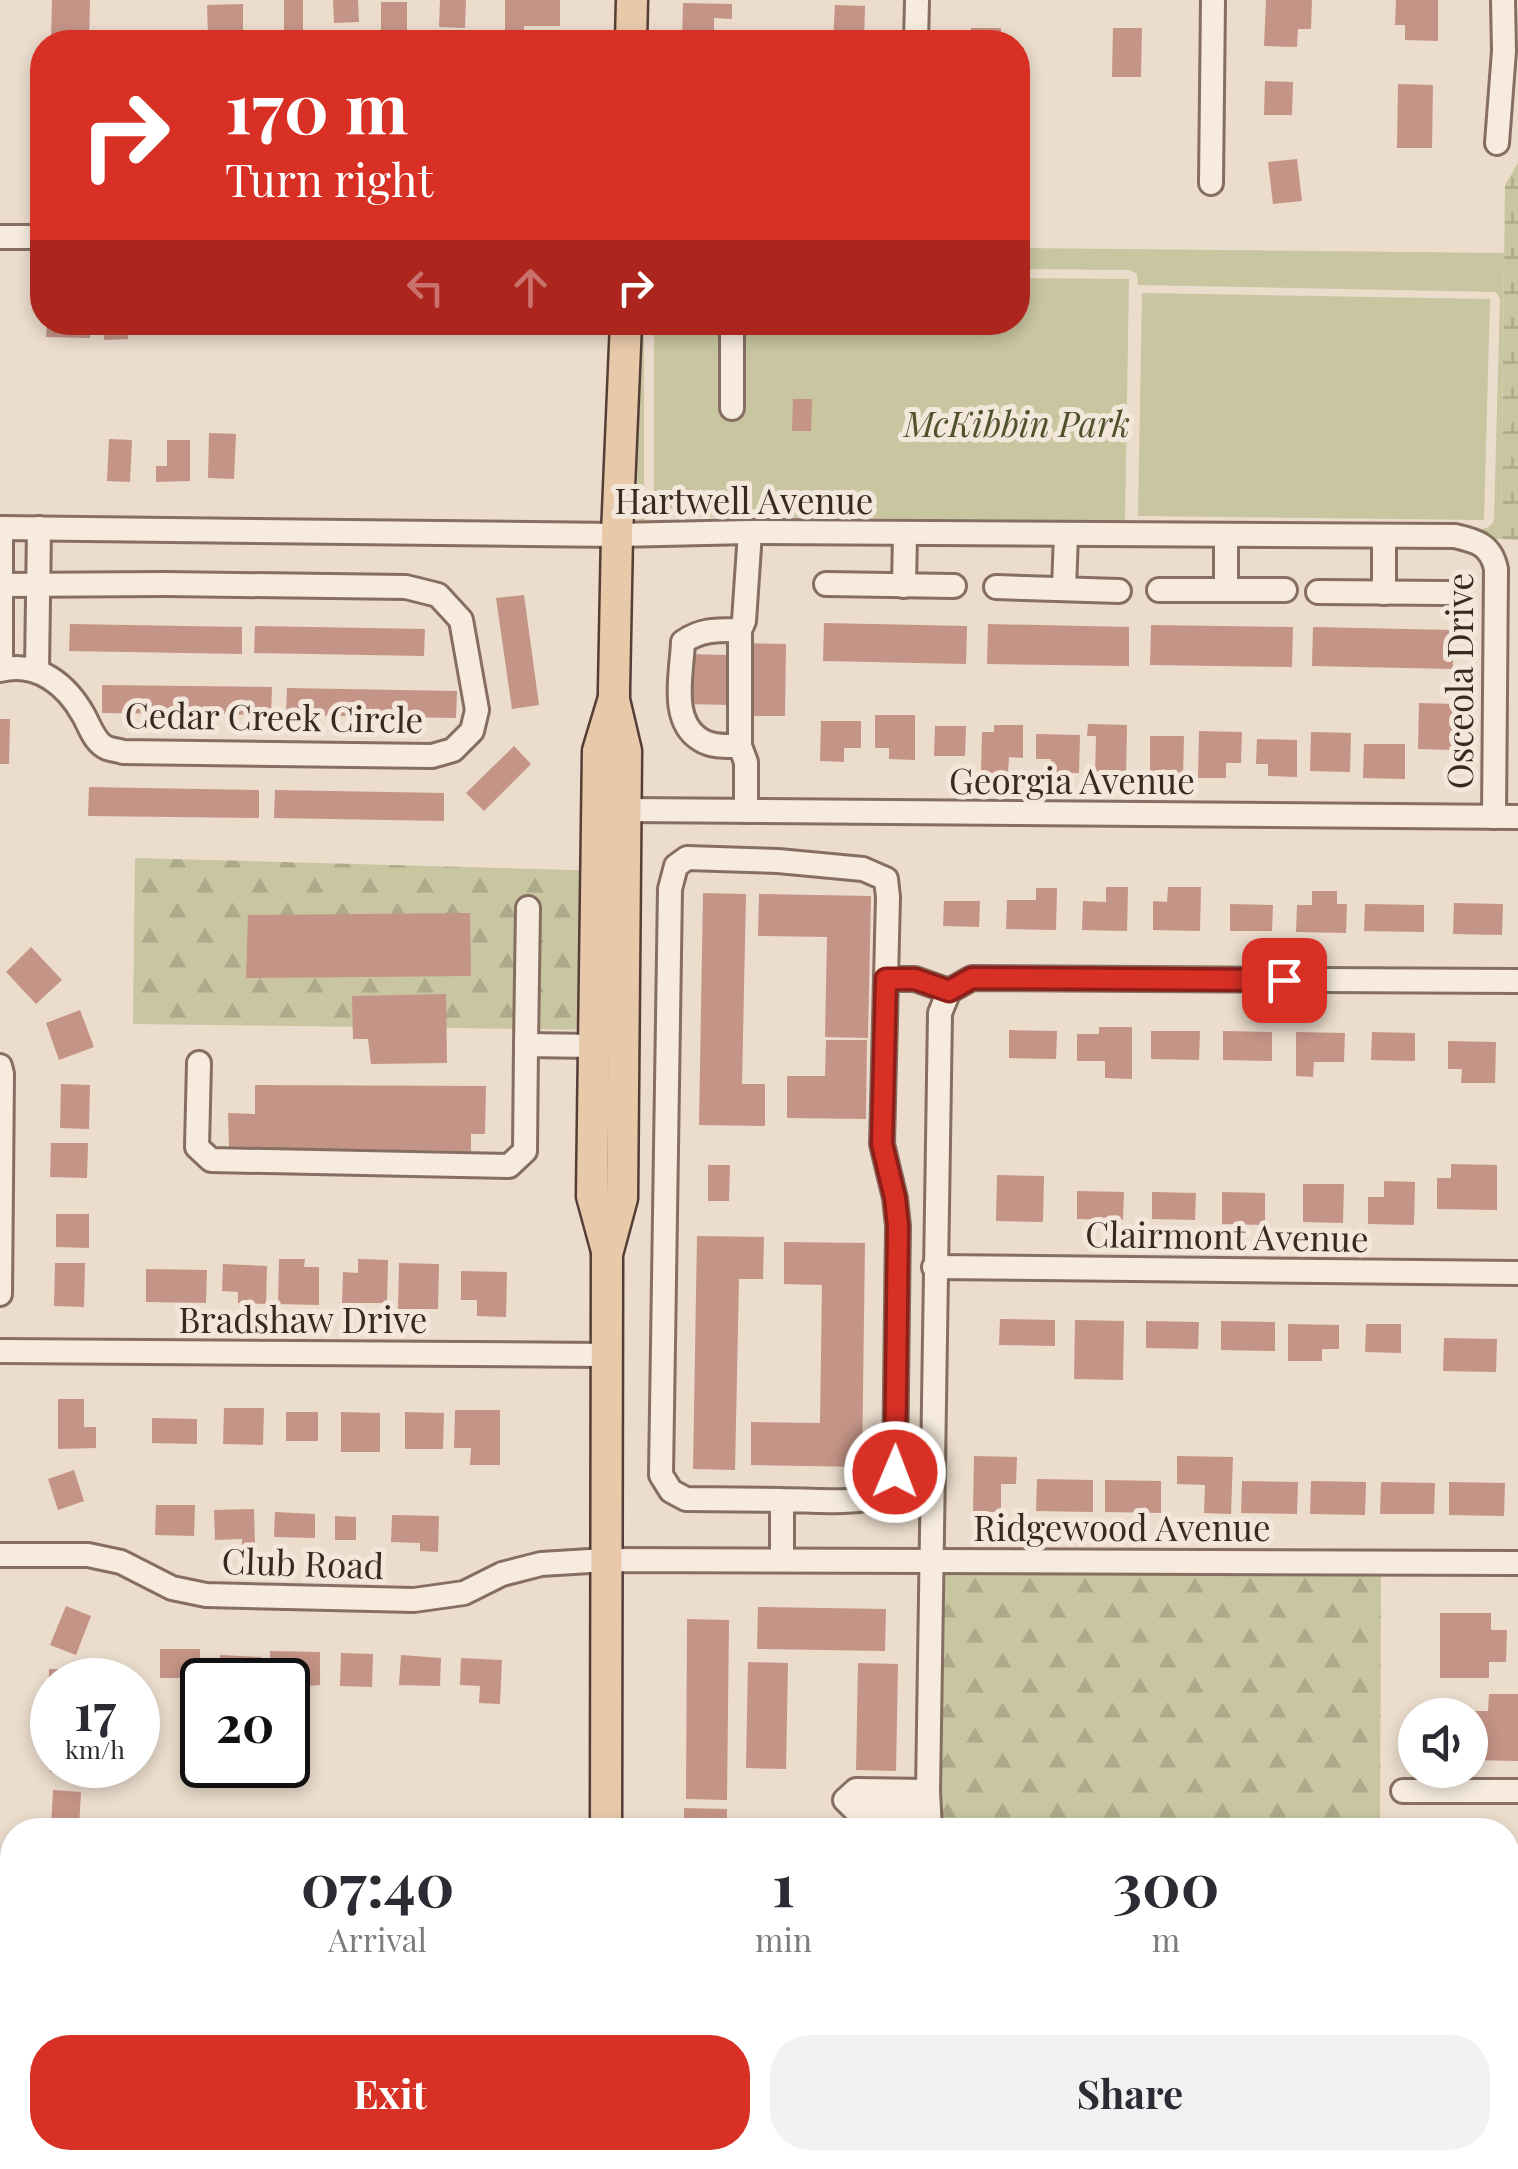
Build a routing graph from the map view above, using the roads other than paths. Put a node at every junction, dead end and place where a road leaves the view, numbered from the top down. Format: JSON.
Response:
{"nodes":[{"id":1,"x":632,"y":0,"type":"edge"},
{"id":2,"x":917,"y":0,"type":"edge"},
{"id":3,"x":1213,"y":0,"type":"edge"},
{"id":4,"x":1503,"y":0,"type":"edge"},
{"id":5,"x":631,"y":30,"type":"edge"},
{"id":6,"x":916,"y":30,"type":"edge"},
{"id":7,"x":1497,"y":143,"type":"dead end"},
{"id":8,"x":1211,"y":183,"type":"dead end"},
{"id":9,"x":0,"y":236,"type":"edge"},
{"id":10,"x":30,"y":237,"type":"edge"},
{"id":11,"x":625,"y":335,"type":"edge"},
{"id":12,"x":732,"y":335,"type":"edge"},
{"id":13,"x":732,"y":408,"type":"dead end"},
{"id":14,"x":1,"y":528,"type":"edge"},
{"id":15,"x":39,"y":528,"type":"junction"},
{"id":16,"x":750,"y":532,"type":"junction"},
{"id":17,"x":905,"y":533,"type":"junction"},
{"id":18,"x":617,"y":534,"type":"junction"},
{"id":19,"x":1066,"y":534,"type":"junction"},
{"id":20,"x":1226,"y":535,"type":"junction"},
{"id":21,"x":1384,"y":536,"type":"junction"},
{"id":22,"x":1486,"y":546,"type":"joint"},
{"id":23,"x":826,"y":584,"type":"dead end"},
{"id":24,"x":1,"y":586,"type":"edge"},
{"id":25,"x":39,"y":586,"type":"junction"},
{"id":26,"x":904,"y":586,"type":"junction"},
{"id":27,"x":954,"y":586,"type":"dead end"},
{"id":28,"x":996,"y":588,"type":"dead end"},
{"id":29,"x":1064,"y":589,"type":"junction"},
{"id":30,"x":1160,"y":590,"type":"dead end"},
{"id":31,"x":1226,"y":590,"type":"junction"},
{"id":32,"x":1284,"y":590,"type":"dead end"},
{"id":33,"x":1119,"y":591,"type":"dead end"},
{"id":34,"x":1507,"y":591,"type":"edge"},
{"id":35,"x":1318,"y":592,"type":"dead end"},
{"id":36,"x":1384,"y":593,"type":"junction"},
{"id":37,"x":1448,"y":593,"type":"dead end"},
{"id":38,"x":740,"y":630,"type":"junction"},
{"id":39,"x":0,"y":670,"type":"edge"},
{"id":40,"x":37,"y":670,"type":"junction"},
{"id":41,"x":614,"y":700,"type":"junction"},
{"id":42,"x":740,"y":746,"type":"junction"},
{"id":43,"x":626,"y":810,"type":"junction"},
{"id":44,"x":746,"y":811,"type":"junction"},
{"id":45,"x":1494,"y":817,"type":"junction"},
{"id":46,"x":1518,"y":817,"type":"edge"},
{"id":47,"x":528,"y":908,"type":"dead end"},
{"id":48,"x":886,"y":979,"type":"junction"},
{"id":49,"x":1518,"y":982,"type":"edge"},
{"id":50,"x":949,"y":991,"type":"junction"},
{"id":51,"x":526,"y":1045,"type":"junction"},
{"id":52,"x":594,"y":1046,"type":"junction"},
{"id":53,"x":199,"y":1062,"type":"dead end"},
{"id":54,"x":0,"y":1066,"type":"edge"},
{"id":55,"x":607,"y":1254,"type":"junction"},
{"id":56,"x":934,"y":1267,"type":"junction"},
{"id":57,"x":1518,"y":1274,"type":"edge"},
{"id":58,"x":0,"y":1284,"type":"edge"},
{"id":59,"x":0,"y":1294,"type":"edge"},
{"id":60,"x":0,"y":1351,"type":"edge"},
{"id":61,"x":606,"y":1356,"type":"junction"},
{"id":62,"x":782,"y":1500,"type":"junction"},
{"id":63,"x":0,"y":1554,"type":"edge"},
{"id":64,"x":606,"y":1560,"type":"junction"},
{"id":65,"x":782,"y":1560,"type":"junction"},
{"id":66,"x":932,"y":1561,"type":"junction"},
{"id":67,"x":1518,"y":1563,"type":"edge"},
{"id":68,"x":1402,"y":1791,"type":"dead end"},
{"id":69,"x":1518,"y":1791,"type":"edge"},
{"id":70,"x":833,"y":1800,"type":"dead end"},
{"id":71,"x":929,"y":1811,"type":"edge"},
{"id":72,"x":606,"y":1818,"type":"edge"}],
"edges":[{"from":1,"to":5,"type":"main road"},
{"from":2,"to":6,"type":"street"},
{"from":3,"to":8,"type":"street"},
{"from":4,"to":7,"type":"street"},
{"from":9,"to":10,"type":"street"},
{"from":11,"to":18,"type":"main road"},
{"from":12,"to":13,"type":"street"},
{"from":14,"to":15,"type":"street","name":"Hartwell Avenue"},
{"from":14,"to":24,"type":"street"},
{"from":15,"to":18,"type":"street","name":"Hartwell Avenue"},
{"from":15,"to":25,"type":"street"},
{"from":16,"to":17,"type":"street","name":"Hartwell Avenue"},
{"from":16,"to":18,"type":"street","name":"Hartwell Avenue"},
{"from":16,"to":38,"type":"street"},
{"from":17,"to":19,"type":"street","name":"Hartwell Avenue"},
{"from":17,"to":26,"type":"street"},
{"from":18,"to":41,"type":"main road"},
{"from":19,"to":20,"type":"street","name":"Hartwell Avenue"},
{"from":19,"to":29,"type":"street"},
{"from":20,"to":21,"type":"street","name":"Hartwell Avenue"},
{"from":20,"to":31,"type":"street"},
{"from":21,"to":22,"type":"street","name":"Hartwell Avenue"},
{"from":21,"to":36,"type":"street"},
{"from":22,"to":34,"type":"street","name":"Osceola Drive"},
{"from":23,"to":26,"type":"street"},
{"from":24,"to":25,"type":"street","name":"Cedar Creek Circle"},
{"from":24,"to":39,"type":"street"},
{"from":25,"to":40,"type":"street"},
{"from":25,"to":40,"type":"street","name":"Cedar Creek Circle"},
{"from":26,"to":27,"type":"street"},
{"from":28,"to":29,"type":"street"},
{"from":29,"to":33,"type":"street"},
{"from":30,"to":31,"type":"street"},
{"from":31,"to":32,"type":"street"},
{"from":34,"to":45,"type":"street","name":"Osceola Drive"},
{"from":35,"to":36,"type":"street"},
{"from":36,"to":37,"type":"street"},
{"from":38,"to":42,"type":"street"},
{"from":38,"to":42,"type":"street"},
{"from":39,"to":40,"type":"street"},
{"from":41,"to":43,"type":"main road"},
{"from":41,"to":52,"type":"main road"},
{"from":42,"to":44,"type":"street"},
{"from":43,"to":44,"type":"street","name":"Georgia Avenue"},
{"from":43,"to":55,"type":"main road"},
{"from":44,"to":45,"type":"street","name":"Georgia Avenue"},
{"from":45,"to":46,"type":"street","name":"Georgia Avenue"},
{"from":47,"to":51,"type":"street"},
{"from":48,"to":50,"type":"street"},
{"from":48,"to":62,"type":"street"},
{"from":48,"to":62,"type":"street"},
{"from":49,"to":50,"type":"street"},
{"from":50,"to":56,"type":"street"},
{"from":51,"to":52,"type":"street"},
{"from":51,"to":53,"type":"street"},
{"from":52,"to":55,"type":"main road"},
{"from":54,"to":58,"type":"street"},
{"from":55,"to":61,"type":"main road"},
{"from":56,"to":57,"type":"street","name":"Clairmont Avenue"},
{"from":56,"to":66,"type":"street"},
{"from":58,"to":59,"type":"street"},
{"from":60,"to":61,"type":"street","name":"Bradshaw Drive"},
{"from":61,"to":64,"type":"main road"},
{"from":62,"to":65,"type":"street"},
{"from":63,"to":64,"type":"street","name":"Club Road"},
{"from":64,"to":65,"type":"street","name":"Ridgewood Avenue"},
{"from":64,"to":72,"type":"main road"},
{"from":65,"to":66,"type":"street","name":"Ridgewood Avenue"},
{"from":66,"to":67,"type":"street","name":"Ridgewood Avenue"},
{"from":66,"to":71,"type":"street"},
{"from":68,"to":69,"type":"street"},
{"from":70,"to":71,"type":"street"}]}
